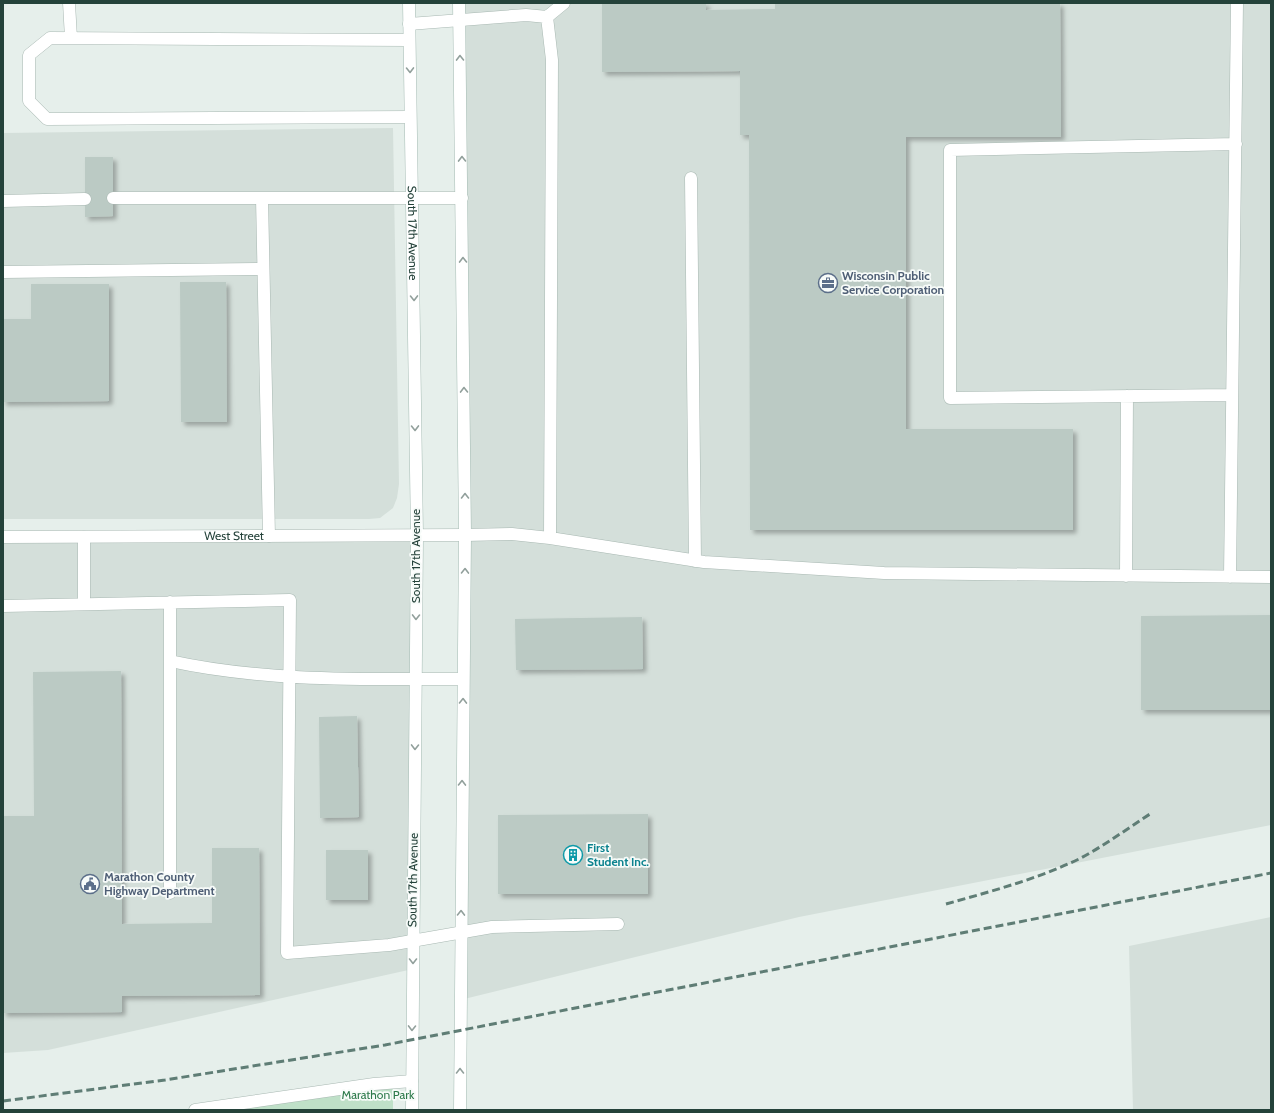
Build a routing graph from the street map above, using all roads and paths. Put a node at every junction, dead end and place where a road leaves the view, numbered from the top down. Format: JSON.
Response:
{"nodes":[{"id":1,"x":69,"y":3,"type":"edge"},
{"id":2,"x":409,"y":3,"type":"edge"},
{"id":3,"x":564,"y":3,"type":"edge"},
{"id":4,"x":1237,"y":3,"type":"edge"},
{"id":5,"x":459,"y":9,"type":"edge"},
{"id":6,"x":547,"y":17,"type":"junction"},
{"id":7,"x":409,"y":24,"type":"junction"},
{"id":8,"x":71,"y":38,"type":"junction"},
{"id":9,"x":409,"y":40,"type":"junction"},
{"id":10,"x":410,"y":117,"type":"junction"},
{"id":11,"x":1236,"y":144,"type":"junction"},
{"id":12,"x":691,"y":178,"type":"dead end"},
{"id":13,"x":412,"y":197,"type":"junction"},
{"id":14,"x":113,"y":198,"type":"dead end"},
{"id":15,"x":262,"y":198,"type":"junction"},
{"id":16,"x":462,"y":198,"type":"junction"},
{"id":17,"x":85,"y":199,"type":"dead end"},
{"id":18,"x":3,"y":201,"type":"edge"},
{"id":19,"x":263,"y":269,"type":"junction"},
{"id":20,"x":3,"y":272,"type":"edge"},
{"id":21,"x":1232,"y":395,"type":"junction"},
{"id":22,"x":1127,"y":396,"type":"junction"},
{"id":23,"x":465,"y":535,"type":"junction"},
{"id":24,"x":269,"y":536,"type":"junction"},
{"id":25,"x":417,"y":536,"type":"junction"},
{"id":26,"x":3,"y":537,"type":"edge"},
{"id":27,"x":84,"y":537,"type":"junction"},
{"id":28,"x":550,"y":538,"type":"junction"},
{"id":29,"x":695,"y":561,"type":"junction"},
{"id":30,"x":1126,"y":576,"type":"junction"},
{"id":31,"x":1230,"y":577,"type":"junction"},
{"id":32,"x":1271,"y":577,"type":"edge"},
{"id":33,"x":170,"y":602,"type":"junction"},
{"id":34,"x":84,"y":604,"type":"junction"},
{"id":35,"x":3,"y":606,"type":"edge"},
{"id":36,"x":170,"y":661,"type":"junction"},
{"id":37,"x":290,"y":676,"type":"junction"},
{"id":38,"x":415,"y":679,"type":"junction"},
{"id":39,"x":464,"y":679,"type":"junction"},
{"id":40,"x":170,"y":893,"type":"dead end"},
{"id":41,"x":618,"y":924,"type":"dead end"},
{"id":42,"x":461,"y":932,"type":"junction"},
{"id":43,"x":412,"y":941,"type":"junction"},
{"id":44,"x":412,"y":1081,"type":"junction"},
{"id":45,"x":195,"y":1110,"type":"edge"},
{"id":46,"x":412,"y":1110,"type":"edge"},
{"id":47,"x":460,"y":1110,"type":"edge"}],
"edges":[{"from":1,"to":8,"type":"main road"},
{"from":2,"to":7,"type":"main road","name":"South 17th Avenue"},
{"from":3,"to":6,"type":"main road"},
{"from":4,"to":11,"type":"main road"},
{"from":5,"to":6,"type":"main road"},
{"from":5,"to":7,"type":"main road"},
{"from":16,"to":5,"type":"main road","one_way":true},
{"from":6,"to":28,"type":"main road"},
{"from":7,"to":9,"type":"main road","name":"South 17th Avenue"},
{"from":8,"to":9,"type":"main road"},
{"from":8,"to":10,"type":"main road"},
{"from":9,"to":10,"type":"main road","name":"South 17th Avenue","one_way":true},
{"from":10,"to":13,"type":"main road","name":"South 17th Avenue"},
{"from":11,"to":21,"type":"main road"},
{"from":11,"to":22,"type":"main road"},
{"from":12,"to":29,"type":"main road"},
{"from":13,"to":15,"type":"main road"},
{"from":13,"to":16,"type":"main road"},
{"from":13,"to":25,"type":"main road","name":"South 17th Avenue","one_way":true},
{"from":14,"to":15,"type":"main road"},
{"from":15,"to":19,"type":"main road"},
{"from":23,"to":16,"type":"main road","one_way":true},
{"from":17,"to":18,"type":"main road"},
{"from":19,"to":20,"type":"main road"},
{"from":19,"to":24,"type":"main road"},
{"from":21,"to":22,"type":"main road"},
{"from":21,"to":31,"type":"main road"},
{"from":22,"to":30,"type":"main road"},
{"from":23,"to":25,"type":"main road","name":"West Street"},
{"from":23,"to":28,"type":"main road","name":"West Street"},
{"from":39,"to":23,"type":"main road","one_way":true},
{"from":24,"to":25,"type":"main road","name":"West Street"},
{"from":24,"to":27,"type":"main road","name":"West Street"},
{"from":25,"to":38,"type":"main road","name":"South 17th Avenue","one_way":true},
{"from":26,"to":27,"type":"main road","name":"West Street"},
{"from":27,"to":34,"type":"main road"},
{"from":28,"to":29,"type":"main road","name":"West Street"},
{"from":29,"to":30,"type":"main road","name":"West Street"},
{"from":30,"to":31,"type":"main road","name":"West Street"},
{"from":31,"to":32,"type":"main road","name":"West Street"},
{"from":33,"to":34,"type":"main road"},
{"from":33,"to":36,"type":"main road"},
{"from":33,"to":37,"type":"main road"},
{"from":34,"to":35,"type":"main road"},
{"from":36,"to":37,"type":"main road"},
{"from":36,"to":40,"type":"main road"},
{"from":37,"to":38,"type":"main road"},
{"from":37,"to":43,"type":"main road"},
{"from":38,"to":39,"type":"main road"},
{"from":38,"to":43,"type":"main road","name":"South 17th Avenue","one_way":true},
{"from":42,"to":39,"type":"main road","one_way":true},
{"from":41,"to":42,"type":"main road"},
{"from":42,"to":43,"type":"main road"},
{"from":47,"to":42,"type":"main road","one_way":true},
{"from":43,"to":44,"type":"main road","name":"South 17th Avenue","one_way":true},
{"from":44,"to":45,"type":"main road"},
{"from":44,"to":46,"type":"main road","name":"South 17th Avenue"}]}
